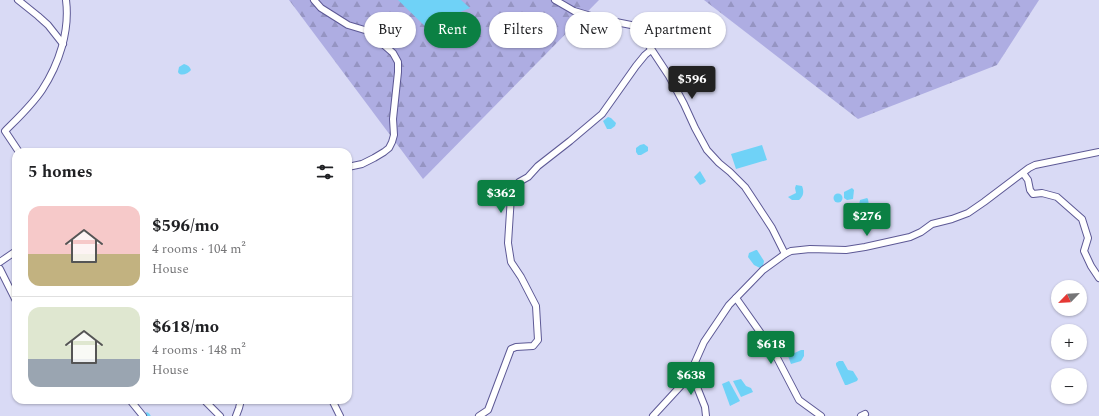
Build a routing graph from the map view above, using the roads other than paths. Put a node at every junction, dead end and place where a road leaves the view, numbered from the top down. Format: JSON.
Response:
{"nodes":[{"id":1,"x":18,"y":0,"type":"edge"},
{"id":2,"x":66,"y":0,"type":"edge"},
{"id":3,"x":314,"y":0,"type":"edge"},
{"id":4,"x":555,"y":0,"type":"edge"},
{"id":5,"x":63,"y":44,"type":"junction"},
{"id":6,"x":651,"y":50,"type":"junction"},
{"id":7,"x":16,"y":148,"type":"edge"},
{"id":8,"x":1099,"y":152,"type":"edge"},
{"id":9,"x":352,"y":166,"type":"edge"},
{"id":10,"x":1023,"y":173,"type":"junction"},
{"id":11,"x":12,"y":254,"type":"edge"},
{"id":12,"x":785,"y":254,"type":"junction"},
{"id":13,"x":0,"y":262,"type":"edge"},
{"id":14,"x":0,"y":269,"type":"edge"},
{"id":15,"x":1099,"y":278,"type":"edge"},
{"id":16,"x":12,"y":293,"type":"edge"},
{"id":17,"x":736,"y":298,"type":"junction"},
{"id":18,"x":691,"y":372,"type":"junction"},
{"id":19,"x":133,"y":404,"type":"edge"},
{"id":20,"x":208,"y":404,"type":"edge"},
{"id":21,"x":240,"y":404,"type":"edge"},
{"id":22,"x":334,"y":404,"type":"edge"},
{"id":23,"x":143,"y":416,"type":"edge"},
{"id":24,"x":220,"y":416,"type":"edge"},
{"id":25,"x":236,"y":416,"type":"edge"},
{"id":26,"x":340,"y":416,"type":"edge"},
{"id":27,"x":479,"y":416,"type":"edge"},
{"id":28,"x":653,"y":416,"type":"edge"},
{"id":29,"x":706,"y":416,"type":"edge"},
{"id":30,"x":821,"y":416,"type":"edge"}],
"edges":[{"from":1,"to":5,"type":"street"},
{"from":2,"to":5,"type":"street"},
{"from":3,"to":9,"type":"street"},
{"from":4,"to":6,"type":"street"},
{"from":5,"to":7,"type":"street"},
{"from":6,"to":12,"type":"street"},
{"from":6,"to":27,"type":"street"},
{"from":8,"to":10,"type":"street"},
{"from":10,"to":12,"type":"street"},
{"from":10,"to":15,"type":"street"},
{"from":11,"to":13,"type":"street"},
{"from":12,"to":17,"type":"street"},
{"from":14,"to":16,"type":"street"},
{"from":17,"to":18,"type":"street"},
{"from":17,"to":30,"type":"street"},
{"from":18,"to":28,"type":"street"},
{"from":18,"to":29,"type":"street"},
{"from":19,"to":23,"type":"street"},
{"from":20,"to":24,"type":"street"},
{"from":21,"to":25,"type":"street"},
{"from":22,"to":26,"type":"street"}]}
